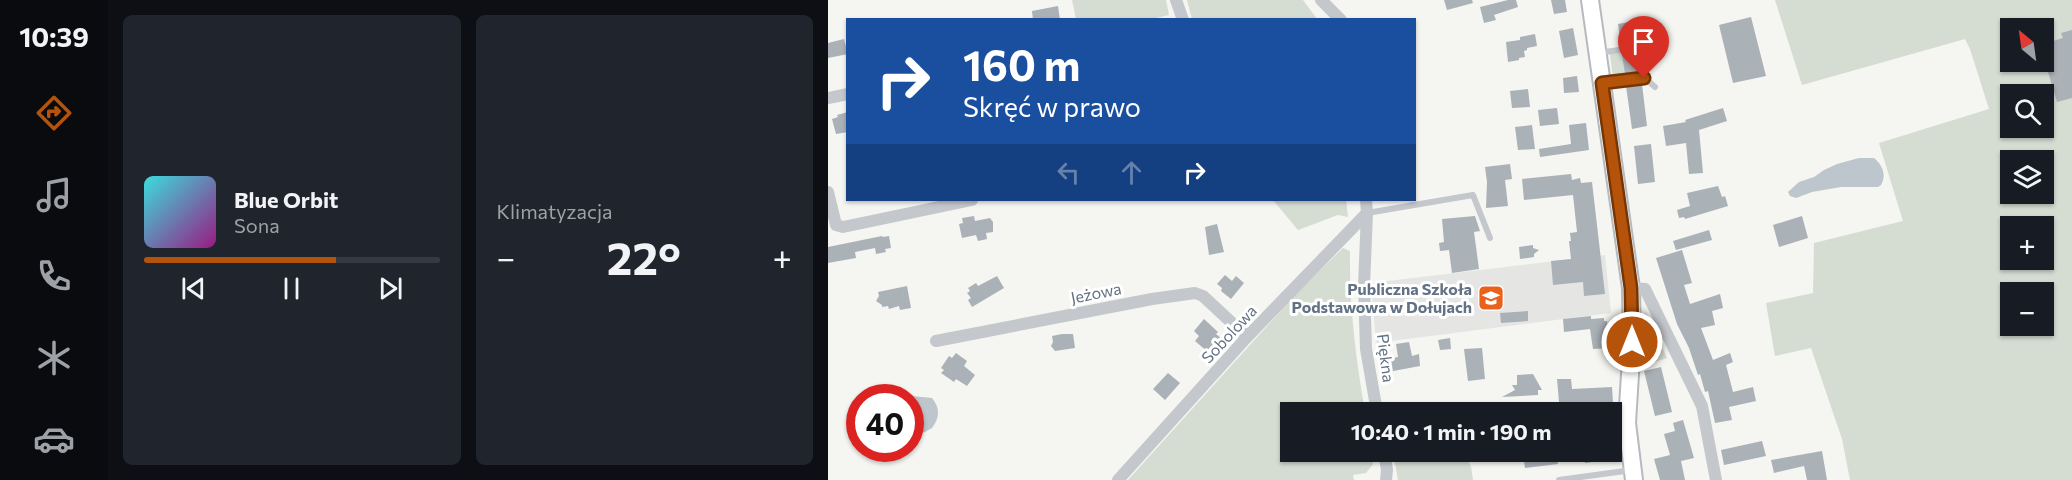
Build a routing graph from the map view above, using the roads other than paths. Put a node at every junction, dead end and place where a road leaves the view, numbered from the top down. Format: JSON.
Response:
{"nodes":[{"id":1,"x":1176,"y":0,"type":"edge"},
{"id":2,"x":1321,"y":0,"type":"edge"},
{"id":3,"x":1590,"y":0,"type":"edge"},
{"id":4,"x":1182,"y":18,"type":"edge"},
{"id":5,"x":1339,"y":18,"type":"edge"},
{"id":6,"x":1645,"y":46,"type":"dead end"},
{"id":7,"x":1598,"y":53,"type":"junction"},
{"id":8,"x":1602,"y":83,"type":"junction"},
{"id":9,"x":1655,"y":87,"type":"dead end"},
{"id":10,"x":846,"y":94,"type":"edge"},
{"id":11,"x":828,"y":98,"type":"edge"},
{"id":12,"x":828,"y":192,"type":"edge"},
{"id":13,"x":967,"y":201,"type":"edge"},
{"id":14,"x":1366,"y":201,"type":"edge"},
{"id":15,"x":1367,"y":213,"type":"junction"},
{"id":16,"x":1490,"y":238,"type":"dead end"},
{"id":17,"x":1631,"y":288,"type":"junction"},
{"id":18,"x":1248,"y":337,"type":"junction"},
{"id":19,"x":936,"y":341,"type":"dead end"},
{"id":20,"x":1375,"y":402,"type":"edge"},
{"id":21,"x":1386,"y":462,"type":"edge"},
{"id":22,"x":1633,"y":475,"type":"edge"},
{"id":23,"x":1119,"y":480,"type":"edge"},
{"id":24,"x":1386,"y":480,"type":"edge"},
{"id":25,"x":1559,"y":480,"type":"edge"},
{"id":26,"x":1716,"y":480,"type":"edge"}],
"edges":[{"from":1,"to":4,"type":"street"},
{"from":2,"to":5,"type":"street"},
{"from":3,"to":7,"type":"street"},
{"from":6,"to":7,"type":"lane"},
{"from":7,"to":8,"type":"street"},
{"from":8,"to":9,"type":"lane"},
{"from":8,"to":17,"type":"street"},
{"from":10,"to":11,"type":"street"},
{"from":12,"to":13,"type":"street"},
{"from":14,"to":15,"type":"street","name":"Piękna"},
{"from":15,"to":16,"type":"lane"},
{"from":15,"to":18,"type":"street","name":"Sobolowa"},
{"from":15,"to":20,"type":"street","name":"Piękna"},
{"from":17,"to":22,"type":"street"},
{"from":17,"to":26,"type":"street"},
{"from":18,"to":19,"type":"street","name":"Jeżowa"},
{"from":18,"to":23,"type":"street","name":"Sobolowa"},
{"from":21,"to":24,"type":"street"},
{"from":22,"to":25,"type":"lane"}]}
